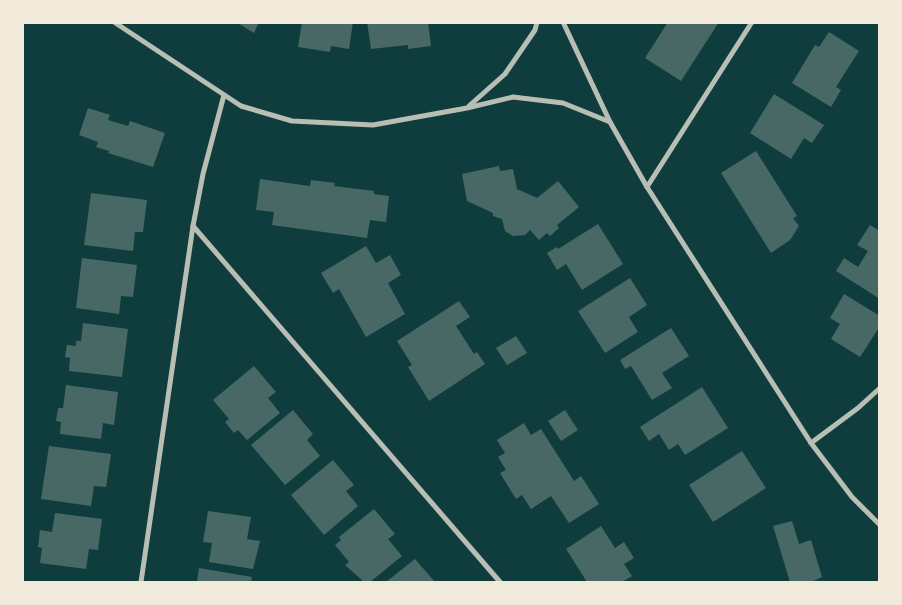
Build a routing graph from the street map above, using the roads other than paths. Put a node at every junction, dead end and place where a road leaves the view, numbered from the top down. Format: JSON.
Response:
{"nodes":[{"id":1,"x":114,"y":22,"type":"edge"},
{"id":2,"x":537,"y":22,"type":"edge"},
{"id":3,"x":563,"y":22,"type":"edge"},
{"id":4,"x":752,"y":22,"type":"edge"},
{"id":5,"x":224,"y":95,"type":"junction"},
{"id":6,"x":467,"y":108,"type":"junction"},
{"id":7,"x":610,"y":122,"type":"junction"},
{"id":8,"x":647,"y":187,"type":"junction"},
{"id":9,"x":193,"y":226,"type":"junction"},
{"id":10,"x":880,"y":388,"type":"edge"},
{"id":11,"x":811,"y":443,"type":"junction"},
{"id":12,"x":880,"y":525,"type":"edge"},
{"id":13,"x":141,"y":582,"type":"edge"},
{"id":14,"x":500,"y":582,"type":"edge"}],
"edges":[{"from":1,"to":5,"type":"street"},
{"from":2,"to":6,"type":"street"},
{"from":3,"to":7,"type":"street"},
{"from":4,"to":8,"type":"street"},
{"from":5,"to":6,"type":"street"},
{"from":5,"to":9,"type":"street"},
{"from":6,"to":7,"type":"street"},
{"from":7,"to":8,"type":"street"},
{"from":8,"to":11,"type":"street"},
{"from":9,"to":13,"type":"street"},
{"from":9,"to":14,"type":"street"},
{"from":10,"to":11,"type":"street"},
{"from":11,"to":12,"type":"street"}]}
